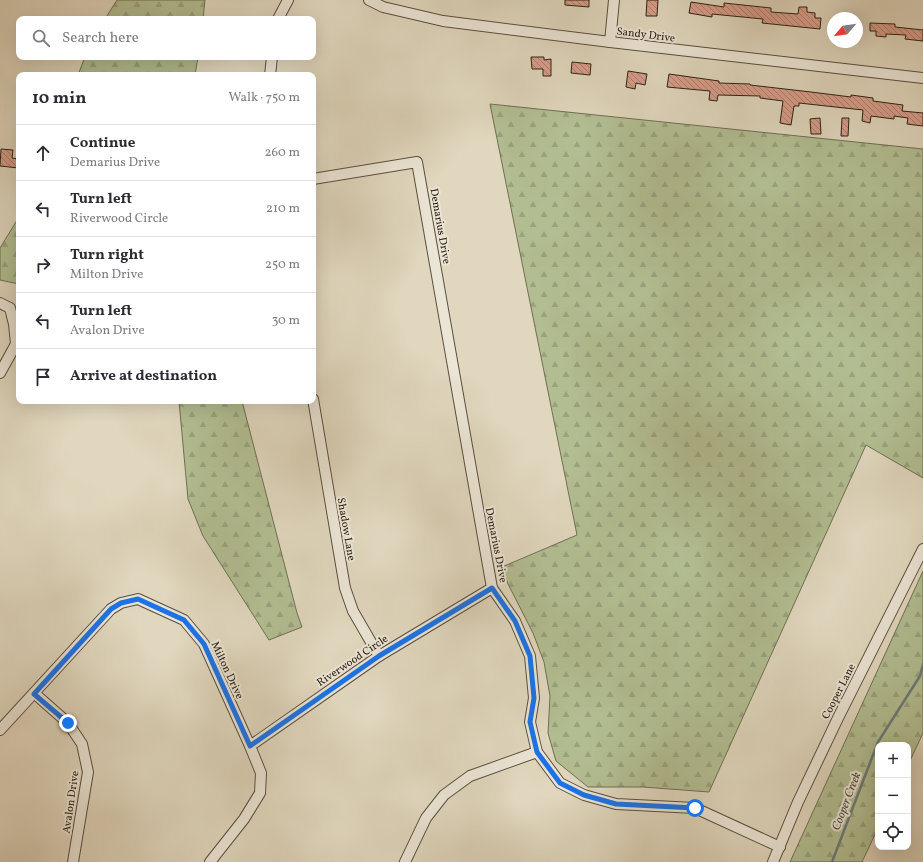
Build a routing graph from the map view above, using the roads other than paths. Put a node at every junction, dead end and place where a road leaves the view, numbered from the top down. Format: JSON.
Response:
{"nodes":[{"id":1,"x":288,"y":0,"type":"edge"},
{"id":2,"x":369,"y":0,"type":"edge"},
{"id":3,"x":614,"y":0,"type":"edge"},
{"id":4,"x":280,"y":16,"type":"edge"},
{"id":5,"x":610,"y":42,"type":"junction"},
{"id":6,"x":272,"y":60,"type":"edge"},
{"id":7,"x":270,"y":72,"type":"edge"},
{"id":8,"x":923,"y":78,"type":"edge"},
{"id":9,"x":316,"y":179,"type":"edge"},
{"id":10,"x":0,"y":302,"type":"edge"},
{"id":11,"x":0,"y":373,"type":"edge"},
{"id":12,"x":314,"y":404,"type":"edge"},
{"id":13,"x":923,"y":549,"type":"edge"},
{"id":14,"x":492,"y":588,"type":"junction"},
{"id":15,"x":379,"y":656,"type":"junction"},
{"id":16,"x":34,"y":694,"type":"junction"},
{"id":17,"x":0,"y":730,"type":"edge"},
{"id":18,"x":250,"y":746,"type":"junction"},
{"id":19,"x":537,"y":752,"type":"junction"},
{"id":20,"x":780,"y":846,"type":"junction"},
{"id":21,"x":73,"y":862,"type":"edge"},
{"id":22,"x":210,"y":862,"type":"edge"},
{"id":23,"x":405,"y":862,"type":"edge"},
{"id":24,"x":773,"y":862,"type":"edge"}],
"edges":[{"from":1,"to":4,"type":"street"},
{"from":2,"to":5,"type":"street","name":"Sandy Drive"},
{"from":3,"to":5,"type":"street"},
{"from":5,"to":8,"type":"street","name":"Sandy Drive"},
{"from":6,"to":7,"type":"street"},
{"from":9,"to":14,"type":"street","name":"Demarius Drive"},
{"from":10,"to":11,"type":"street"},
{"from":12,"to":15,"type":"street","name":"Shadow Lane"},
{"from":13,"to":20,"type":"street","name":"Cooper Lane"},
{"from":14,"to":15,"type":"street","name":"Riverwood Circle"},
{"from":14,"to":19,"type":"street","name":"Demarius Drive"},
{"from":15,"to":18,"type":"street","name":"Riverwood Circle"},
{"from":16,"to":17,"type":"street","name":"Milton Drive"},
{"from":16,"to":18,"type":"street","name":"Milton Drive"},
{"from":16,"to":21,"type":"street","name":"Avalon Drive"},
{"from":18,"to":22,"type":"street","name":"Milton Drive"},
{"from":19,"to":20,"type":"street","name":"Demarius Drive"},
{"from":19,"to":23,"type":"street"},
{"from":20,"to":24,"type":"street","name":"Cooper Lane"}]}
